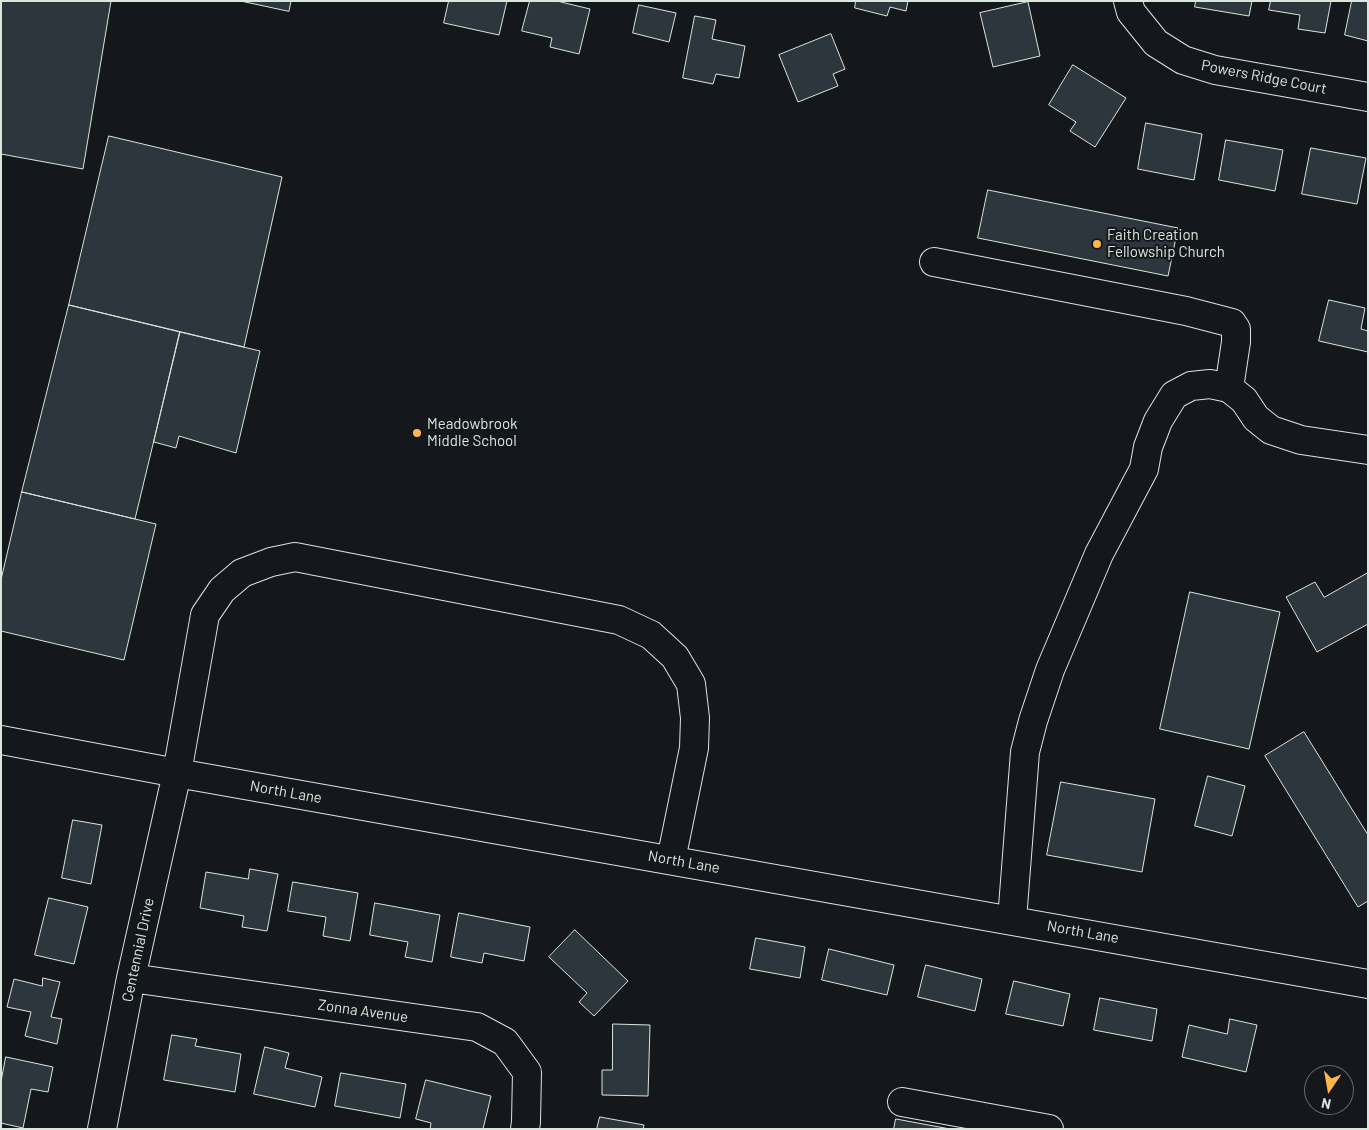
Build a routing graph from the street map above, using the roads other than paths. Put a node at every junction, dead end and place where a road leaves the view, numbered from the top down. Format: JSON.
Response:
{"nodes":[{"id":1,"x":1128,"y":1,"type":"edge"},
{"id":2,"x":1368,"y":97,"type":"edge"},
{"id":3,"x":934,"y":262,"type":"dead end"},
{"id":4,"x":1229,"y":388,"type":"junction"},
{"id":5,"x":1368,"y":450,"type":"edge"},
{"id":6,"x":1,"y":740,"type":"edge"},
{"id":7,"x":177,"y":773,"type":"junction"},
{"id":8,"x":671,"y":860,"type":"junction"},
{"id":9,"x":1012,"y":920,"type":"junction"},
{"id":10,"x":131,"y":978,"type":"junction"},
{"id":11,"x":1368,"y":984,"type":"edge"},
{"id":12,"x":902,"y":1102,"type":"dead end"},
{"id":13,"x":525,"y":1125,"type":"edge"},
{"id":14,"x":102,"y":1129,"type":"edge"},
{"id":15,"x":1049,"y":1129,"type":"edge"}],
"edges":[{"from":1,"to":2,"type":"street","name":"Powers Ridge Court"},
{"from":3,"to":4,"type":"street"},
{"from":4,"to":5,"type":"street"},
{"from":4,"to":9,"type":"street"},
{"from":6,"to":7,"type":"street","name":"North Lane"},
{"from":7,"to":8,"type":"street","name":"North Lane"},
{"from":7,"to":8,"type":"street","name":"Centennial Drive"},
{"from":7,"to":10,"type":"street","name":"Centennial Drive"},
{"from":8,"to":9,"type":"street","name":"North Lane"},
{"from":9,"to":11,"type":"street","name":"North Lane"},
{"from":10,"to":13,"type":"street","name":"Zonna Avenue"},
{"from":10,"to":14,"type":"street","name":"Centennial Drive"},
{"from":12,"to":15,"type":"street"}]}
